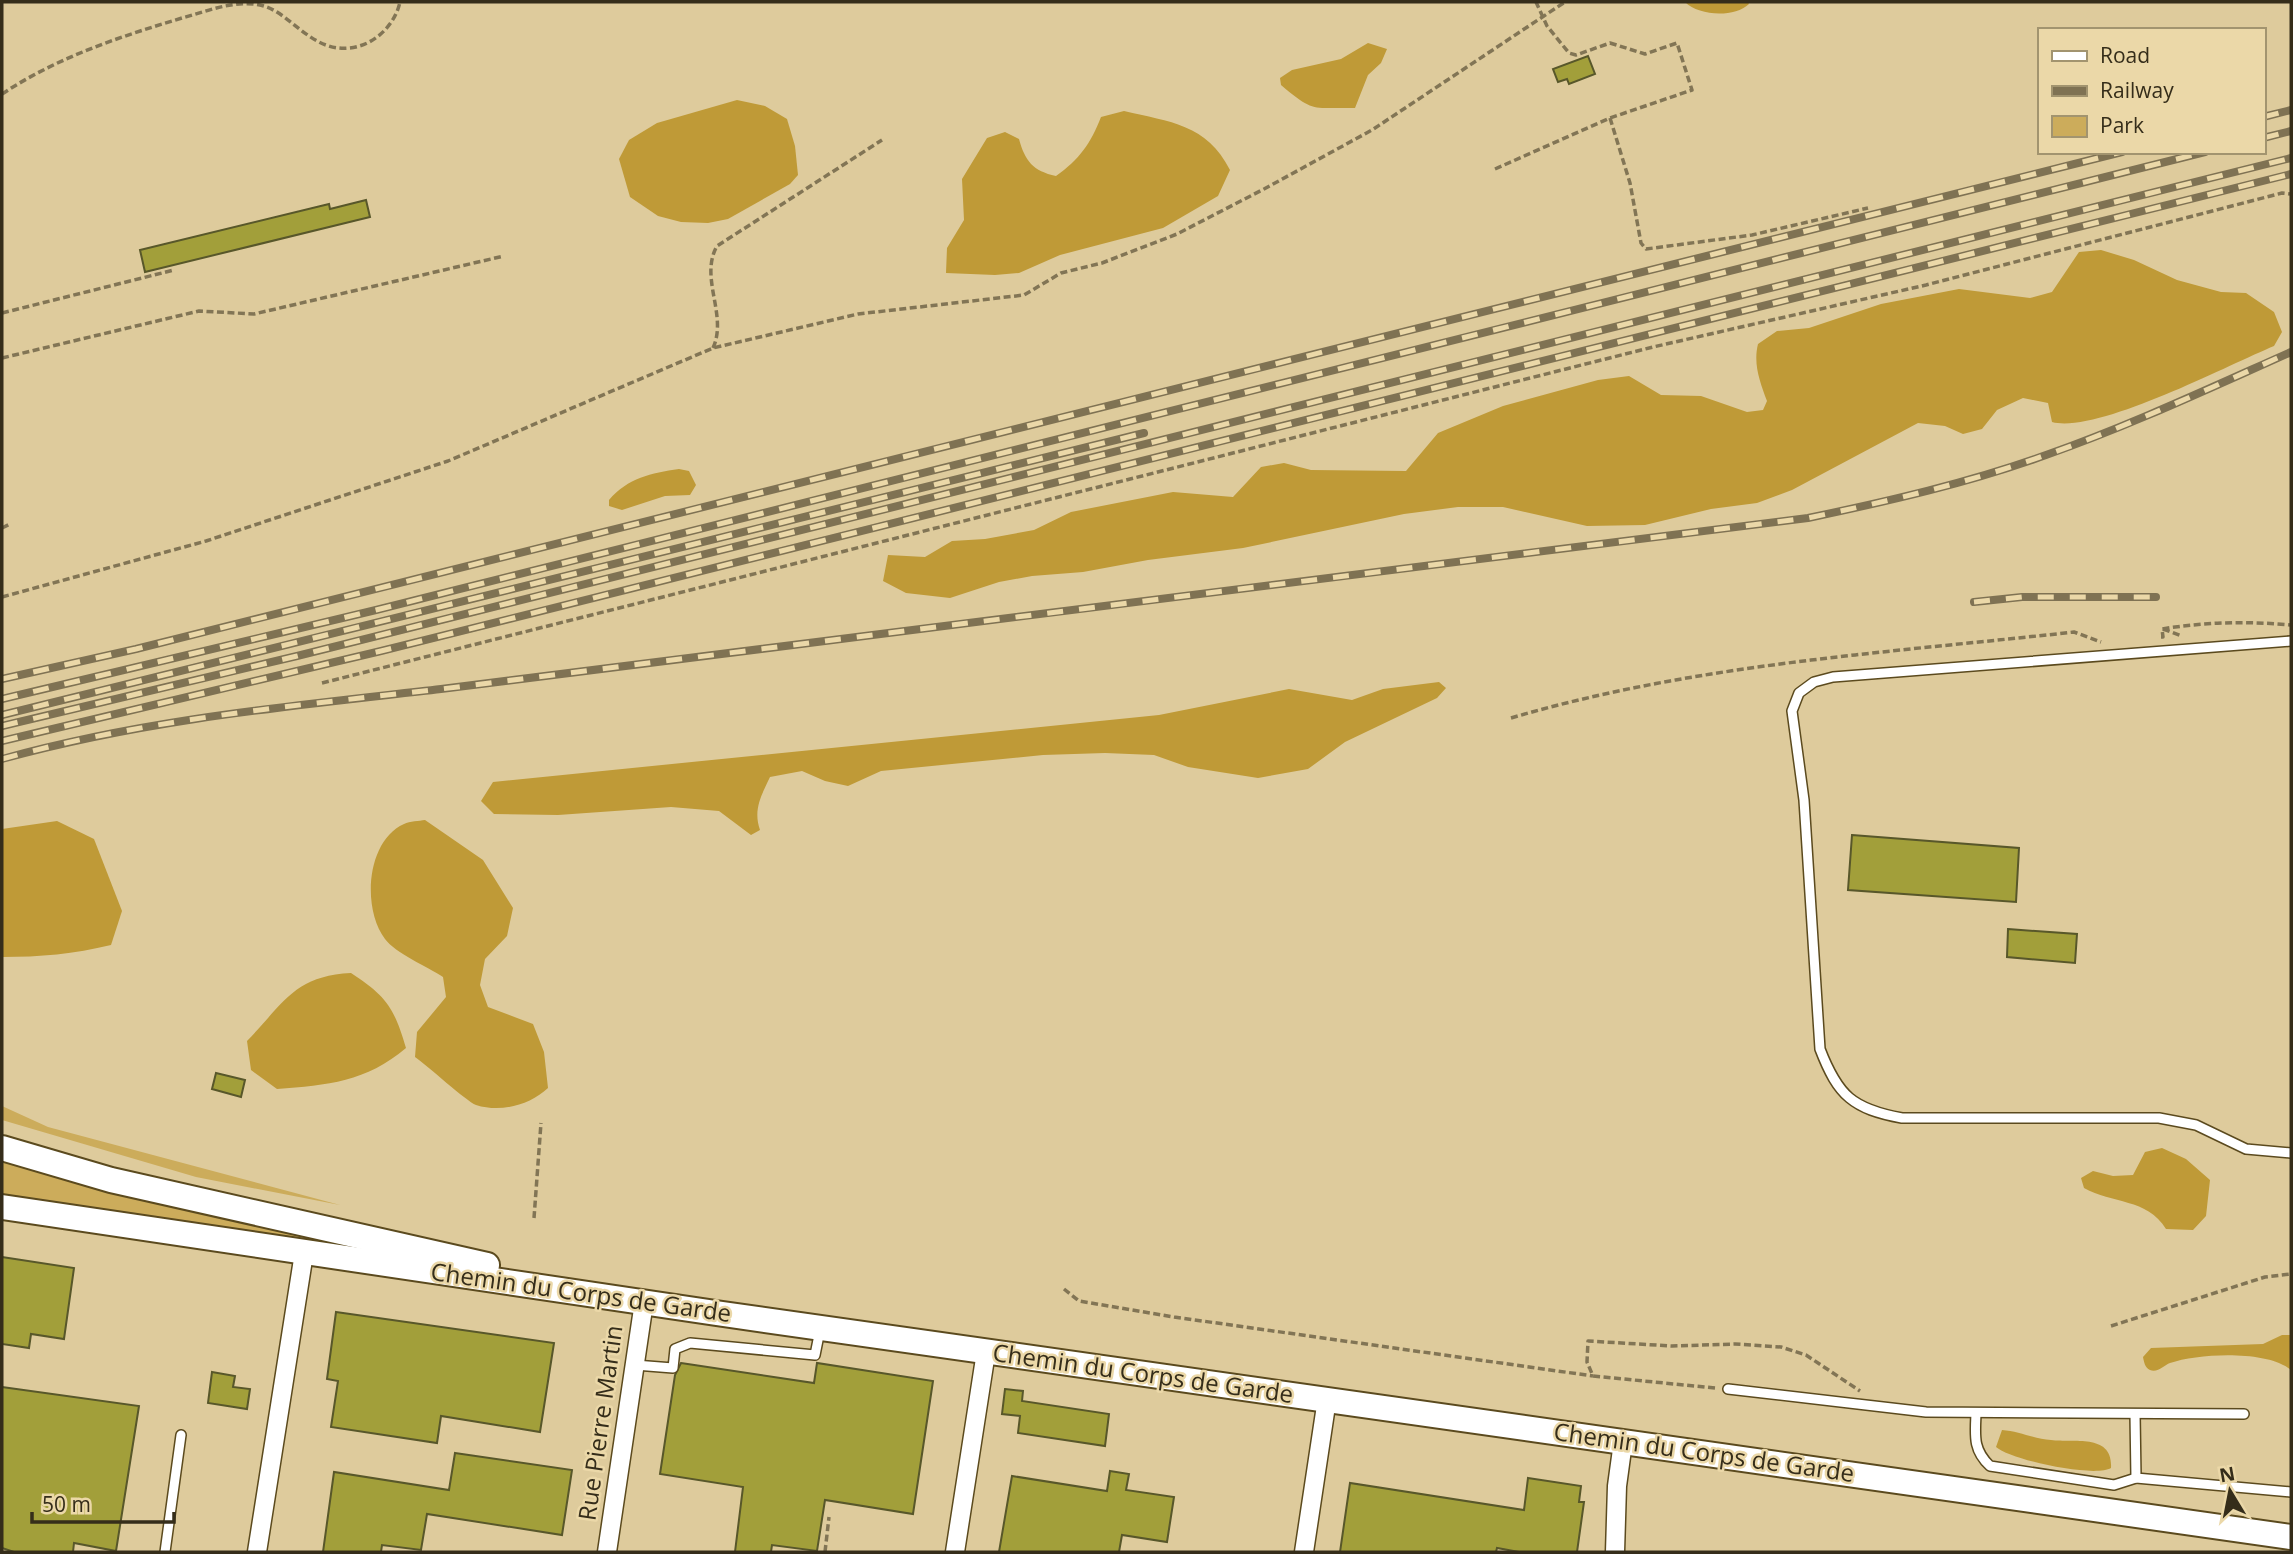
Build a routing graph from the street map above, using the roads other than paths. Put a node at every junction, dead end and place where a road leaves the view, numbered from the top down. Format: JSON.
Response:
{"nodes":[{"id":1,"x":2291,"y":641,"type":"edge"},
{"id":2,"x":2,"y":1148,"type":"edge"},
{"id":3,"x":2291,"y":1153,"type":"edge"},
{"id":4,"x":2,"y":1207,"type":"edge"},
{"id":5,"x":304,"y":1253,"type":"junction"},
{"id":6,"x":645,"y":1302,"type":"junction"},
{"id":7,"x":820,"y":1328,"type":"junction"},
{"id":8,"x":986,"y":1352,"type":"junction"},
{"id":9,"x":635,"y":1365,"type":"junction"},
{"id":10,"x":1728,"y":1389,"type":"road end"},
{"id":11,"x":1327,"y":1399,"type":"junction"},
{"id":12,"x":1976,"y":1414,"type":"junction"},
{"id":13,"x":2135,"y":1414,"type":"junction"},
{"id":14,"x":2244,"y":1414,"type":"dead end"},
{"id":15,"x":181,"y":1435,"type":"dead end"},
{"id":16,"x":1623,"y":1442,"type":"junction"},
{"id":17,"x":2136,"y":1478,"type":"junction"},
{"id":18,"x":2291,"y":1492,"type":"edge"},
{"id":19,"x":2287,"y":1539,"type":"edge"},
{"id":20,"x":165,"y":1552,"type":"edge"},
{"id":21,"x":257,"y":1552,"type":"edge"},
{"id":22,"x":607,"y":1552,"type":"edge"},
{"id":23,"x":955,"y":1552,"type":"edge"},
{"id":24,"x":1304,"y":1552,"type":"edge"},
{"id":25,"x":1615,"y":1552,"type":"edge"}],
"edges":[{"from":1,"to":3,"type":"lane"},
{"from":2,"to":6,"type":"street"},
{"from":4,"to":5,"type":"street","name":"Chemin du Corps de Garde"},
{"from":5,"to":6,"type":"street","name":"Chemin du Corps de Garde"},
{"from":5,"to":21,"type":"street"},
{"from":6,"to":7,"type":"street","name":"Chemin du Corps de Garde"},
{"from":6,"to":9,"type":"street","name":"Rue Pierre Martin"},
{"from":7,"to":8,"type":"street","name":"Chemin du Corps de Garde"},
{"from":7,"to":9,"type":"lane"},
{"from":8,"to":11,"type":"street","name":"Chemin du Corps de Garde"},
{"from":8,"to":23,"type":"street"},
{"from":9,"to":22,"type":"street","name":"Rue Pierre Martin"},
{"from":10,"to":12,"type":"lane"},
{"from":11,"to":16,"type":"street","name":"Chemin du Corps de Garde"},
{"from":11,"to":24,"type":"street"},
{"from":12,"to":13,"type":"lane"},
{"from":12,"to":17,"type":"lane"},
{"from":13,"to":14,"type":"lane"},
{"from":13,"to":17,"type":"lane"},
{"from":15,"to":20,"type":"lane"},
{"from":16,"to":19,"type":"street","name":"Chemin du Corps de Garde"},
{"from":16,"to":25,"type":"street"},
{"from":17,"to":18,"type":"lane"}]}
